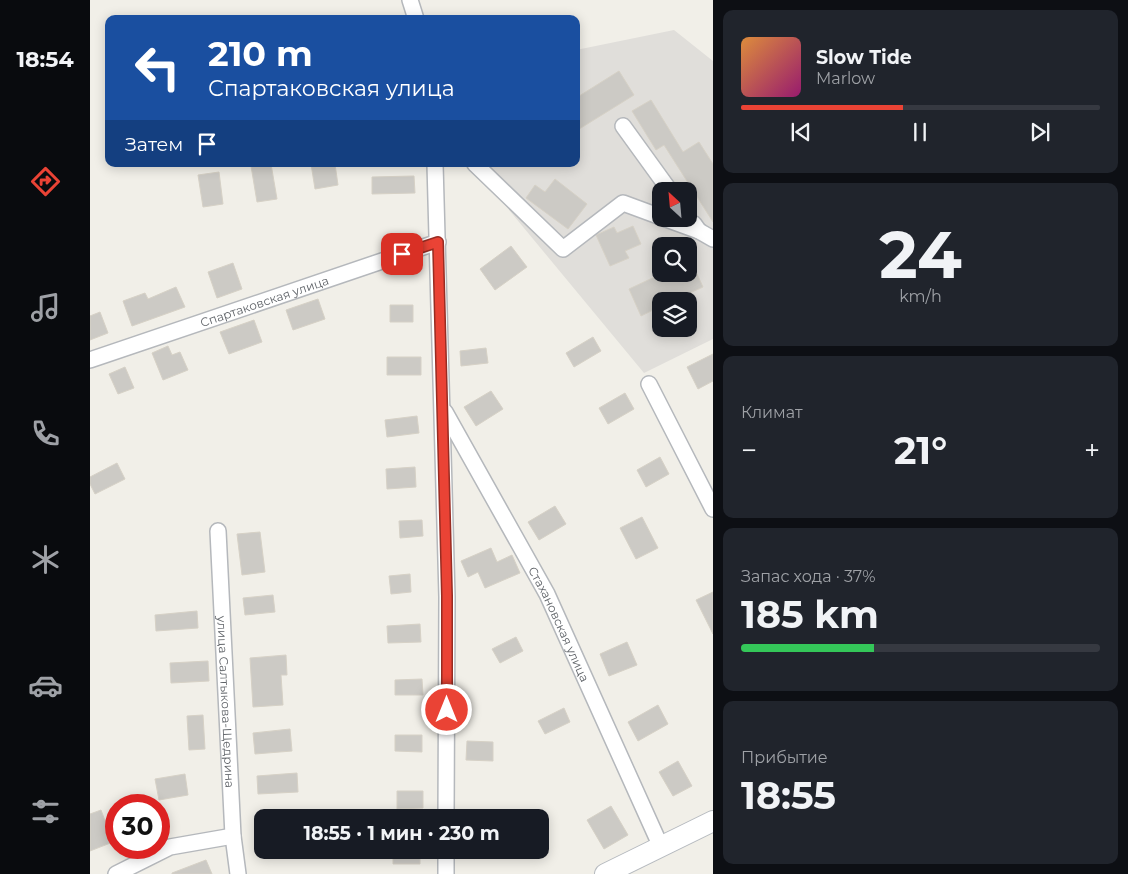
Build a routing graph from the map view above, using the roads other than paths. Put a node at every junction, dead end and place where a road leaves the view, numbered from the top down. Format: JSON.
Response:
{"nodes":[{"id":1,"x":410,"y":0,"type":"edge"},
{"id":2,"x":415,"y":15,"type":"edge"},
{"id":3,"x":623,"y":126,"type":"dead end"},
{"id":4,"x":435,"y":167,"type":"edge"},
{"id":5,"x":478,"y":167,"type":"edge"},
{"id":6,"x":663,"y":182,"type":"edge"},
{"id":7,"x":652,"y":214,"type":"edge"},
{"id":8,"x":691,"y":228,"type":"edge"},
{"id":9,"x":697,"y":228,"type":"edge"},
{"id":10,"x":699,"y":231,"type":"junction"},
{"id":11,"x":713,"y":239,"type":"edge"},
{"id":12,"x":438,"y":242,"type":"junction"},
{"id":13,"x":90,"y":360,"type":"edge"},
{"id":14,"x":649,"y":384,"type":"dead end"},
{"id":15,"x":443,"y":410,"type":"junction"},
{"id":16,"x":713,"y":509,"type":"edge"},
{"id":17,"x":218,"y":531,"type":"dead end"},
{"id":18,"x":446,"y":809,"type":"edge"},
{"id":19,"x":713,"y":821,"type":"edge"},
{"id":20,"x":233,"y":836,"type":"junction"},
{"id":21,"x":661,"y":847,"type":"junction"},
{"id":22,"x":446,"y":859,"type":"edge"},
{"id":23,"x":116,"y":874,"type":"edge"},
{"id":24,"x":238,"y":874,"type":"edge"},
{"id":25,"x":446,"y":874,"type":"edge"},
{"id":26,"x":605,"y":874,"type":"edge"}],
"edges":[{"from":1,"to":2,"type":"street"},
{"from":3,"to":6,"type":"street"},
{"from":4,"to":12,"type":"street"},
{"from":5,"to":7,"type":"street"},
{"from":8,"to":10,"type":"street"},
{"from":9,"to":10,"type":"street"},
{"from":10,"to":11,"type":"street"},
{"from":12,"to":13,"type":"street","name":"Спартаковская улица"},
{"from":12,"to":15,"type":"street"},
{"from":14,"to":16,"type":"street"},
{"from":15,"to":18,"type":"street"},
{"from":15,"to":21,"type":"street","name":"Стахановская улица"},
{"from":17,"to":20,"type":"street","name":"улица Салтыкова-Щедрина"},
{"from":19,"to":21,"type":"street"},
{"from":20,"to":23,"type":"street"},
{"from":20,"to":24,"type":"street","name":"улица Салтыкова-Щедрина"},
{"from":21,"to":26,"type":"street"},
{"from":22,"to":25,"type":"street"}]}
